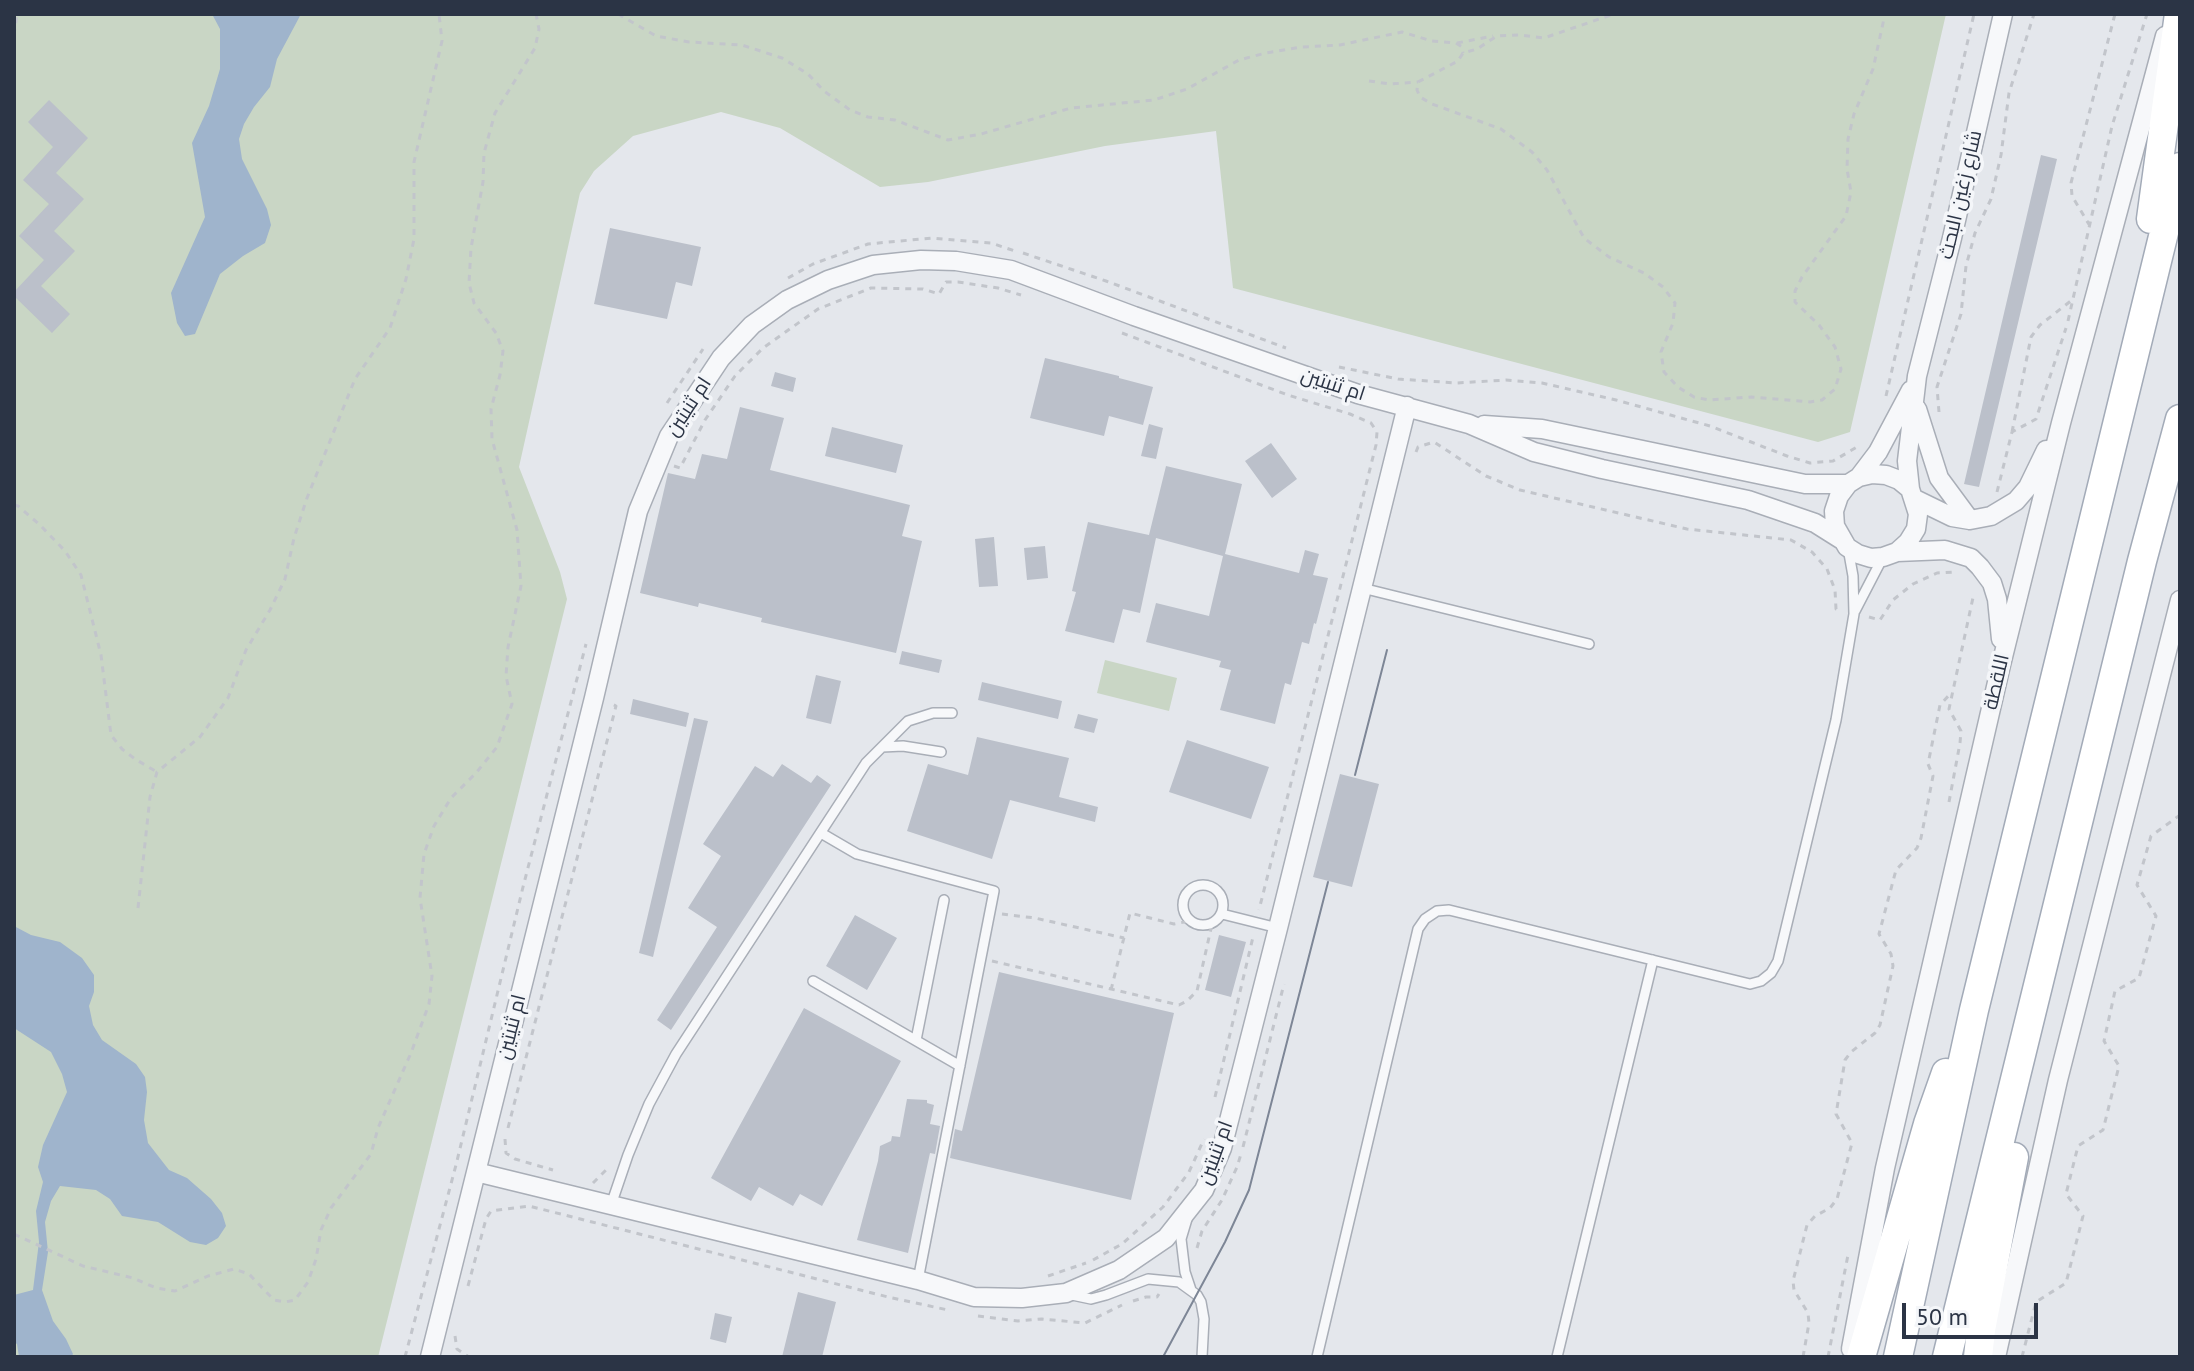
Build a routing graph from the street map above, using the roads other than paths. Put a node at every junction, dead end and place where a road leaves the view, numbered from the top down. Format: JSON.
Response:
{"nodes":[{"id":1,"x":2003,"y":14,"type":"edge"},
{"id":2,"x":2171,"y":14,"type":"edge"},
{"id":3,"x":2179,"y":14,"type":"edge"},
{"id":4,"x":2180,"y":167,"type":"edge"},
{"id":5,"x":2133,"y":355,"type":"junction"},
{"id":6,"x":1917,"y":376,"type":"junction"},
{"id":7,"x":1914,"y":396,"type":"junction"},
{"id":8,"x":1407,"y":406,"type":"junction"},
{"id":9,"x":2180,"y":419,"type":"edge"},
{"id":10,"x":2061,"y":423,"type":"junction"},
{"id":11,"x":1469,"y":424,"type":"junction"},
{"id":12,"x":1580,"y":438,"type":"junction"},
{"id":13,"x":1614,"y":444,"type":"junction"},
{"id":14,"x":1665,"y":456,"type":"junction"},
{"id":15,"x":1573,"y":460,"type":"junction"},
{"id":16,"x":1602,"y":469,"type":"junction"},
{"id":17,"x":1854,"y":480,"type":"junction"},
{"id":18,"x":1662,"y":481,"type":"junction"},
{"id":19,"x":1912,"y":494,"type":"junction"},
{"id":20,"x":1970,"y":520,"type":"junction"},
{"id":21,"x":1844,"y":544,"type":"junction"},
{"id":22,"x":1890,"y":555,"type":"junction"},
{"id":23,"x":1362,"y":588,"type":"junction"},
{"id":24,"x":2180,"y":600,"type":"edge"},
{"id":25,"x":1854,"y":614,"type":"junction"},
{"id":26,"x":1589,"y":644,"type":"dead end"},
{"id":27,"x":2001,"y":665,"type":"junction"},
{"id":28,"x":952,"y":713,"type":"dead end"},
{"id":29,"x":882,"y":747,"type":"junction"},
{"id":30,"x":941,"y":752,"type":"dead end"},
{"id":31,"x":821,"y":833,"type":"junction"},
{"id":32,"x":944,"y":900,"type":"dead end"},
{"id":33,"x":1222,"y":914,"type":"junction"},
{"id":34,"x":1278,"y":928,"type":"junction"},
{"id":35,"x":1653,"y":960,"type":"junction"},
{"id":36,"x":813,"y":981,"type":"dead end"},
{"id":37,"x":1974,"y":1010,"type":"junction"},
{"id":38,"x":916,"y":1040,"type":"junction"},
{"id":39,"x":960,"y":1066,"type":"junction"},
{"id":40,"x":2016,"y":1075,"type":"junction"},
{"id":41,"x":476,"y":1172,"type":"junction"},
{"id":42,"x":611,"y":1205,"type":"junction"},
{"id":43,"x":1190,"y":1209,"type":"junction"},
{"id":44,"x":918,"y":1280,"type":"junction"},
{"id":45,"x":1191,"y":1290,"type":"junction"},
{"id":46,"x":1066,"y":1293,"type":"junction"},
{"id":47,"x":430,"y":1357,"type":"edge"},
{"id":48,"x":1202,"y":1357,"type":"edge"},
{"id":49,"x":1317,"y":1357,"type":"edge"},
{"id":50,"x":1557,"y":1357,"type":"edge"},
{"id":51,"x":1849,"y":1357,"type":"edge"},
{"id":52,"x":1861,"y":1357,"type":"edge"},
{"id":53,"x":1898,"y":1357,"type":"edge"},
{"id":54,"x":1947,"y":1357,"type":"edge"},
{"id":55,"x":1978,"y":1357,"type":"edge"},
{"id":56,"x":1996,"y":1357,"type":"edge"}],
"edges":[{"from":1,"to":6,"type":"street","name":"شارع زغين البحث"},
{"from":2,"to":10,"type":"street","name":"اللقطة"},
{"from":3,"to":5,"type":"main road"},
{"from":4,"to":5,"type":"main road"},
{"from":5,"to":37,"type":"main road"},
{"from":6,"to":7,"type":"street","name":"شارع زغين البحث"},
{"from":6,"to":17,"type":"street","name":"شارع زغين البحث"},
{"from":7,"to":19,"type":"street","name":"شارع زغين البحث"},
{"from":7,"to":20,"type":"street"},
{"from":8,"to":11,"type":"street","name":"ام ثنيتين"},
{"from":8,"to":23,"type":"street","name":"ام ثنيتين"},
{"from":8,"to":41,"type":"street","name":"ام ثنيتين"},
{"from":9,"to":40,"type":"main road"},
{"from":10,"to":20,"type":"street"},
{"from":10,"to":27,"type":"street","name":"اللقطة"},
{"from":11,"to":12,"type":"street","name":"ام ثنيتين"},
{"from":11,"to":15,"type":"street","name":"ام ثنيتين"},
{"from":12,"to":13,"type":"street","name":"ام ثنيتين"},
{"from":12,"to":15,"type":"street"},
{"from":13,"to":14,"type":"street","name":"ام ثنيتين"},
{"from":13,"to":16,"type":"street"},
{"from":14,"to":17,"type":"street","name":"ام ثنيتين"},
{"from":14,"to":18,"type":"street"},
{"from":15,"to":16,"type":"street","name":"ام ثنيتين"},
{"from":16,"to":18,"type":"street","name":"ام ثنيتين"},
{"from":17,"to":19,"type":"street"},
{"from":17,"to":21,"type":"street"},
{"from":18,"to":21,"type":"street","name":"ام ثنيتين"},
{"from":19,"to":20,"type":"street"},
{"from":19,"to":22,"type":"street"},
{"from":21,"to":22,"type":"street"},
{"from":21,"to":25,"type":"lane"},
{"from":22,"to":25,"type":"lane"},
{"from":22,"to":27,"type":"street"},
{"from":23,"to":26,"type":"lane"},
{"from":23,"to":34,"type":"street","name":"ام ثنيتين"},
{"from":24,"to":56,"type":"street"},
{"from":25,"to":35,"type":"lane"},
{"from":27,"to":51,"type":"street","name":"اللقطة"},
{"from":28,"to":29,"type":"lane"},
{"from":29,"to":30,"type":"lane"},
{"from":29,"to":31,"type":"lane"},
{"from":31,"to":39,"type":"lane"},
{"from":31,"to":42,"type":"lane"},
{"from":32,"to":38,"type":"lane"},
{"from":33,"to":33,"type":"lane"},
{"from":33,"to":34,"type":"lane"},
{"from":34,"to":43,"type":"street","name":"ام ثنيتين"},
{"from":35,"to":49,"type":"lane"},
{"from":35,"to":50,"type":"lane"},
{"from":36,"to":38,"type":"lane"},
{"from":37,"to":52,"type":"main road"},
{"from":37,"to":53,"type":"main road"},
{"from":38,"to":39,"type":"lane"},
{"from":39,"to":44,"type":"lane"},
{"from":40,"to":54,"type":"main road"},
{"from":40,"to":55,"type":"main road"},
{"from":41,"to":42,"type":"street","name":"ام ثنيتين"},
{"from":41,"to":47,"type":"street","name":"ام ثنيتين"},
{"from":42,"to":44,"type":"street","name":"ام ثنيتين"},
{"from":43,"to":45,"type":"lane"},
{"from":43,"to":46,"type":"street","name":"ام ثنيتين"},
{"from":44,"to":46,"type":"street","name":"ام ثنيتين"},
{"from":45,"to":46,"type":"lane"},
{"from":45,"to":48,"type":"lane"}]}
